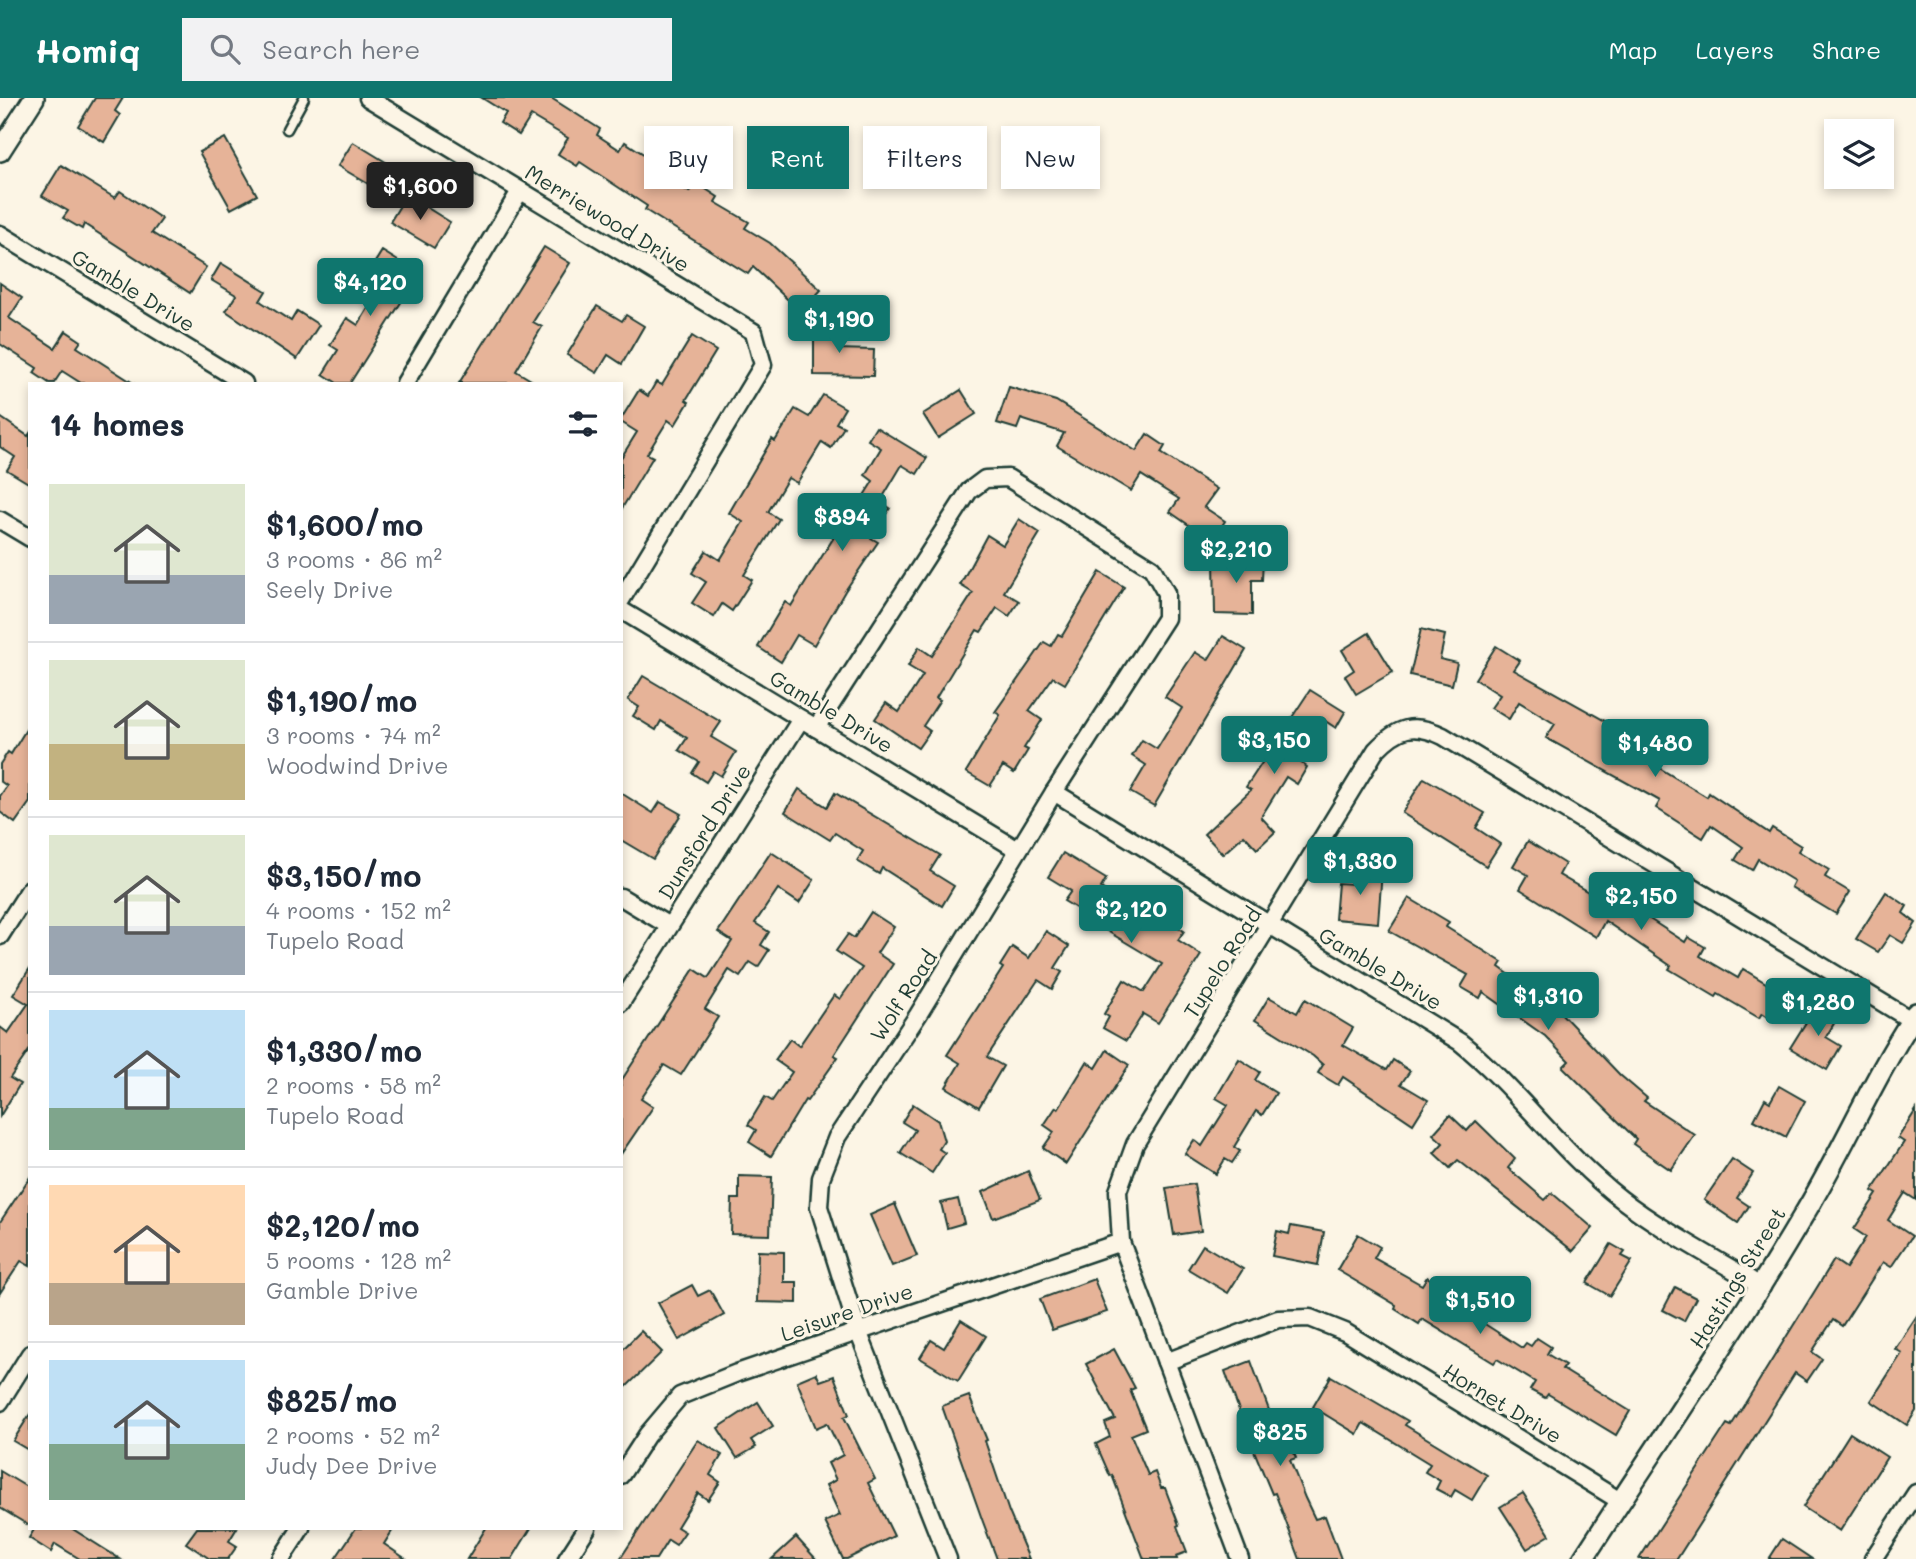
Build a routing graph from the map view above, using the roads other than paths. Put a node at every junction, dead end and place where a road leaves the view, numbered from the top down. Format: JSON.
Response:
{"nodes":[{"id":1,"x":34,"y":98,"type":"edge"},
{"id":2,"x":304,"y":98,"type":"edge"},
{"id":3,"x":368,"y":98,"type":"edge"},
{"id":4,"x":287,"y":129,"type":"dead end"},
{"id":5,"x":0,"y":151,"type":"edge"},
{"id":6,"x":520,"y":191,"type":"junction"},
{"id":7,"x":0,"y":234,"type":"edge"},
{"id":8,"x":242,"y":382,"type":"edge"},
{"id":9,"x":406,"y":382,"type":"edge"},
{"id":10,"x":0,"y":520,"type":"edge"},
{"id":11,"x":28,"y":537,"type":"edge"},
{"id":12,"x":623,"y":597,"type":"edge"},
{"id":13,"x":623,"y":611,"type":"edge"},
{"id":14,"x":801,"y":719,"type":"junction"},
{"id":15,"x":816,"y":729,"type":"junction"},
{"id":16,"x":1054,"y":792,"type":"junction"},
{"id":17,"x":1018,"y":850,"type":"junction"},
{"id":18,"x":28,"y":892,"type":"edge"},
{"id":19,"x":623,"y":898,"type":"edge"},
{"id":20,"x":669,"y":926,"type":"junction"},
{"id":21,"x":1270,"y":926,"type":"junction"},
{"id":22,"x":0,"y":936,"type":"edge"},
{"id":23,"x":623,"y":1000,"type":"edge"},
{"id":24,"x":1914,"y":1016,"type":"edge"},
{"id":25,"x":1121,"y":1242,"type":"junction"},
{"id":26,"x":1762,"y":1287,"type":"junction"},
{"id":27,"x":859,"y":1331,"type":"junction"},
{"id":28,"x":28,"y":1357,"type":"edge"},
{"id":29,"x":1166,"y":1363,"type":"junction"},
{"id":30,"x":0,"y":1402,"type":"edge"},
{"id":31,"x":623,"y":1472,"type":"edge"},
{"id":32,"x":1916,"y":1493,"type":"edge"},
{"id":33,"x":1620,"y":1501,"type":"junction"},
{"id":34,"x":300,"y":1530,"type":"edge"},
{"id":35,"x":586,"y":1530,"type":"edge"},
{"id":36,"x":281,"y":1559,"type":"edge"},
{"id":37,"x":567,"y":1559,"type":"edge"},
{"id":38,"x":947,"y":1559,"type":"edge"},
{"id":39,"x":1240,"y":1559,"type":"edge"},
{"id":40,"x":1583,"y":1559,"type":"edge"},
{"id":41,"x":1873,"y":1559,"type":"edge"}],
"edges":[{"from":1,"to":5,"type":"street"},
{"from":2,"to":4,"type":"lane"},
{"from":3,"to":6,"type":"street","name":"Merriewood Drive"},
{"from":6,"to":9,"type":"street"},
{"from":6,"to":12,"type":"street","name":"Merriewood Drive"},
{"from":7,"to":8,"type":"street","name":"Gamble Drive"},
{"from":10,"to":11,"type":"street"},
{"from":13,"to":14,"type":"street","name":"Gamble Drive"},
{"from":14,"to":15,"type":"street","name":"Gamble Drive"},
{"from":14,"to":20,"type":"street","name":"Dunsford Drive"},
{"from":15,"to":16,"type":"street","name":"Wolf Road"},
{"from":15,"to":17,"type":"street","name":"Gamble Drive"},
{"from":16,"to":17,"type":"street","name":"Wolf Road"},
{"from":16,"to":21,"type":"street","name":"Gamble Drive"},
{"from":17,"to":27,"type":"street","name":"Wolf Road"},
{"from":18,"to":22,"type":"street"},
{"from":19,"to":20,"type":"street"},
{"from":20,"to":23,"type":"street","name":"Dunsford Drive"},
{"from":21,"to":24,"type":"street","name":"Tupelo Road"},
{"from":21,"to":25,"type":"street","name":"Tupelo Road"},
{"from":21,"to":26,"type":"street","name":"Gamble Drive"},
{"from":24,"to":26,"type":"street","name":"Hastings Street"},
{"from":25,"to":27,"type":"street","name":"Leisure Drive"},
{"from":25,"to":29,"type":"street","name":"Tupelo Road"},
{"from":26,"to":33,"type":"street","name":"Hastings Street"},
{"from":27,"to":31,"type":"street","name":"Leisure Drive"},
{"from":27,"to":38,"type":"street","name":"Wolf Road"},
{"from":28,"to":30,"type":"street"},
{"from":29,"to":33,"type":"street","name":"Hornet Drive"},
{"from":29,"to":39,"type":"street","name":"Tupelo Road"},
{"from":32,"to":41,"type":"street"},
{"from":33,"to":40,"type":"street","name":"Hastings Street"},
{"from":34,"to":36,"type":"street"},
{"from":35,"to":37,"type":"street"}]}
